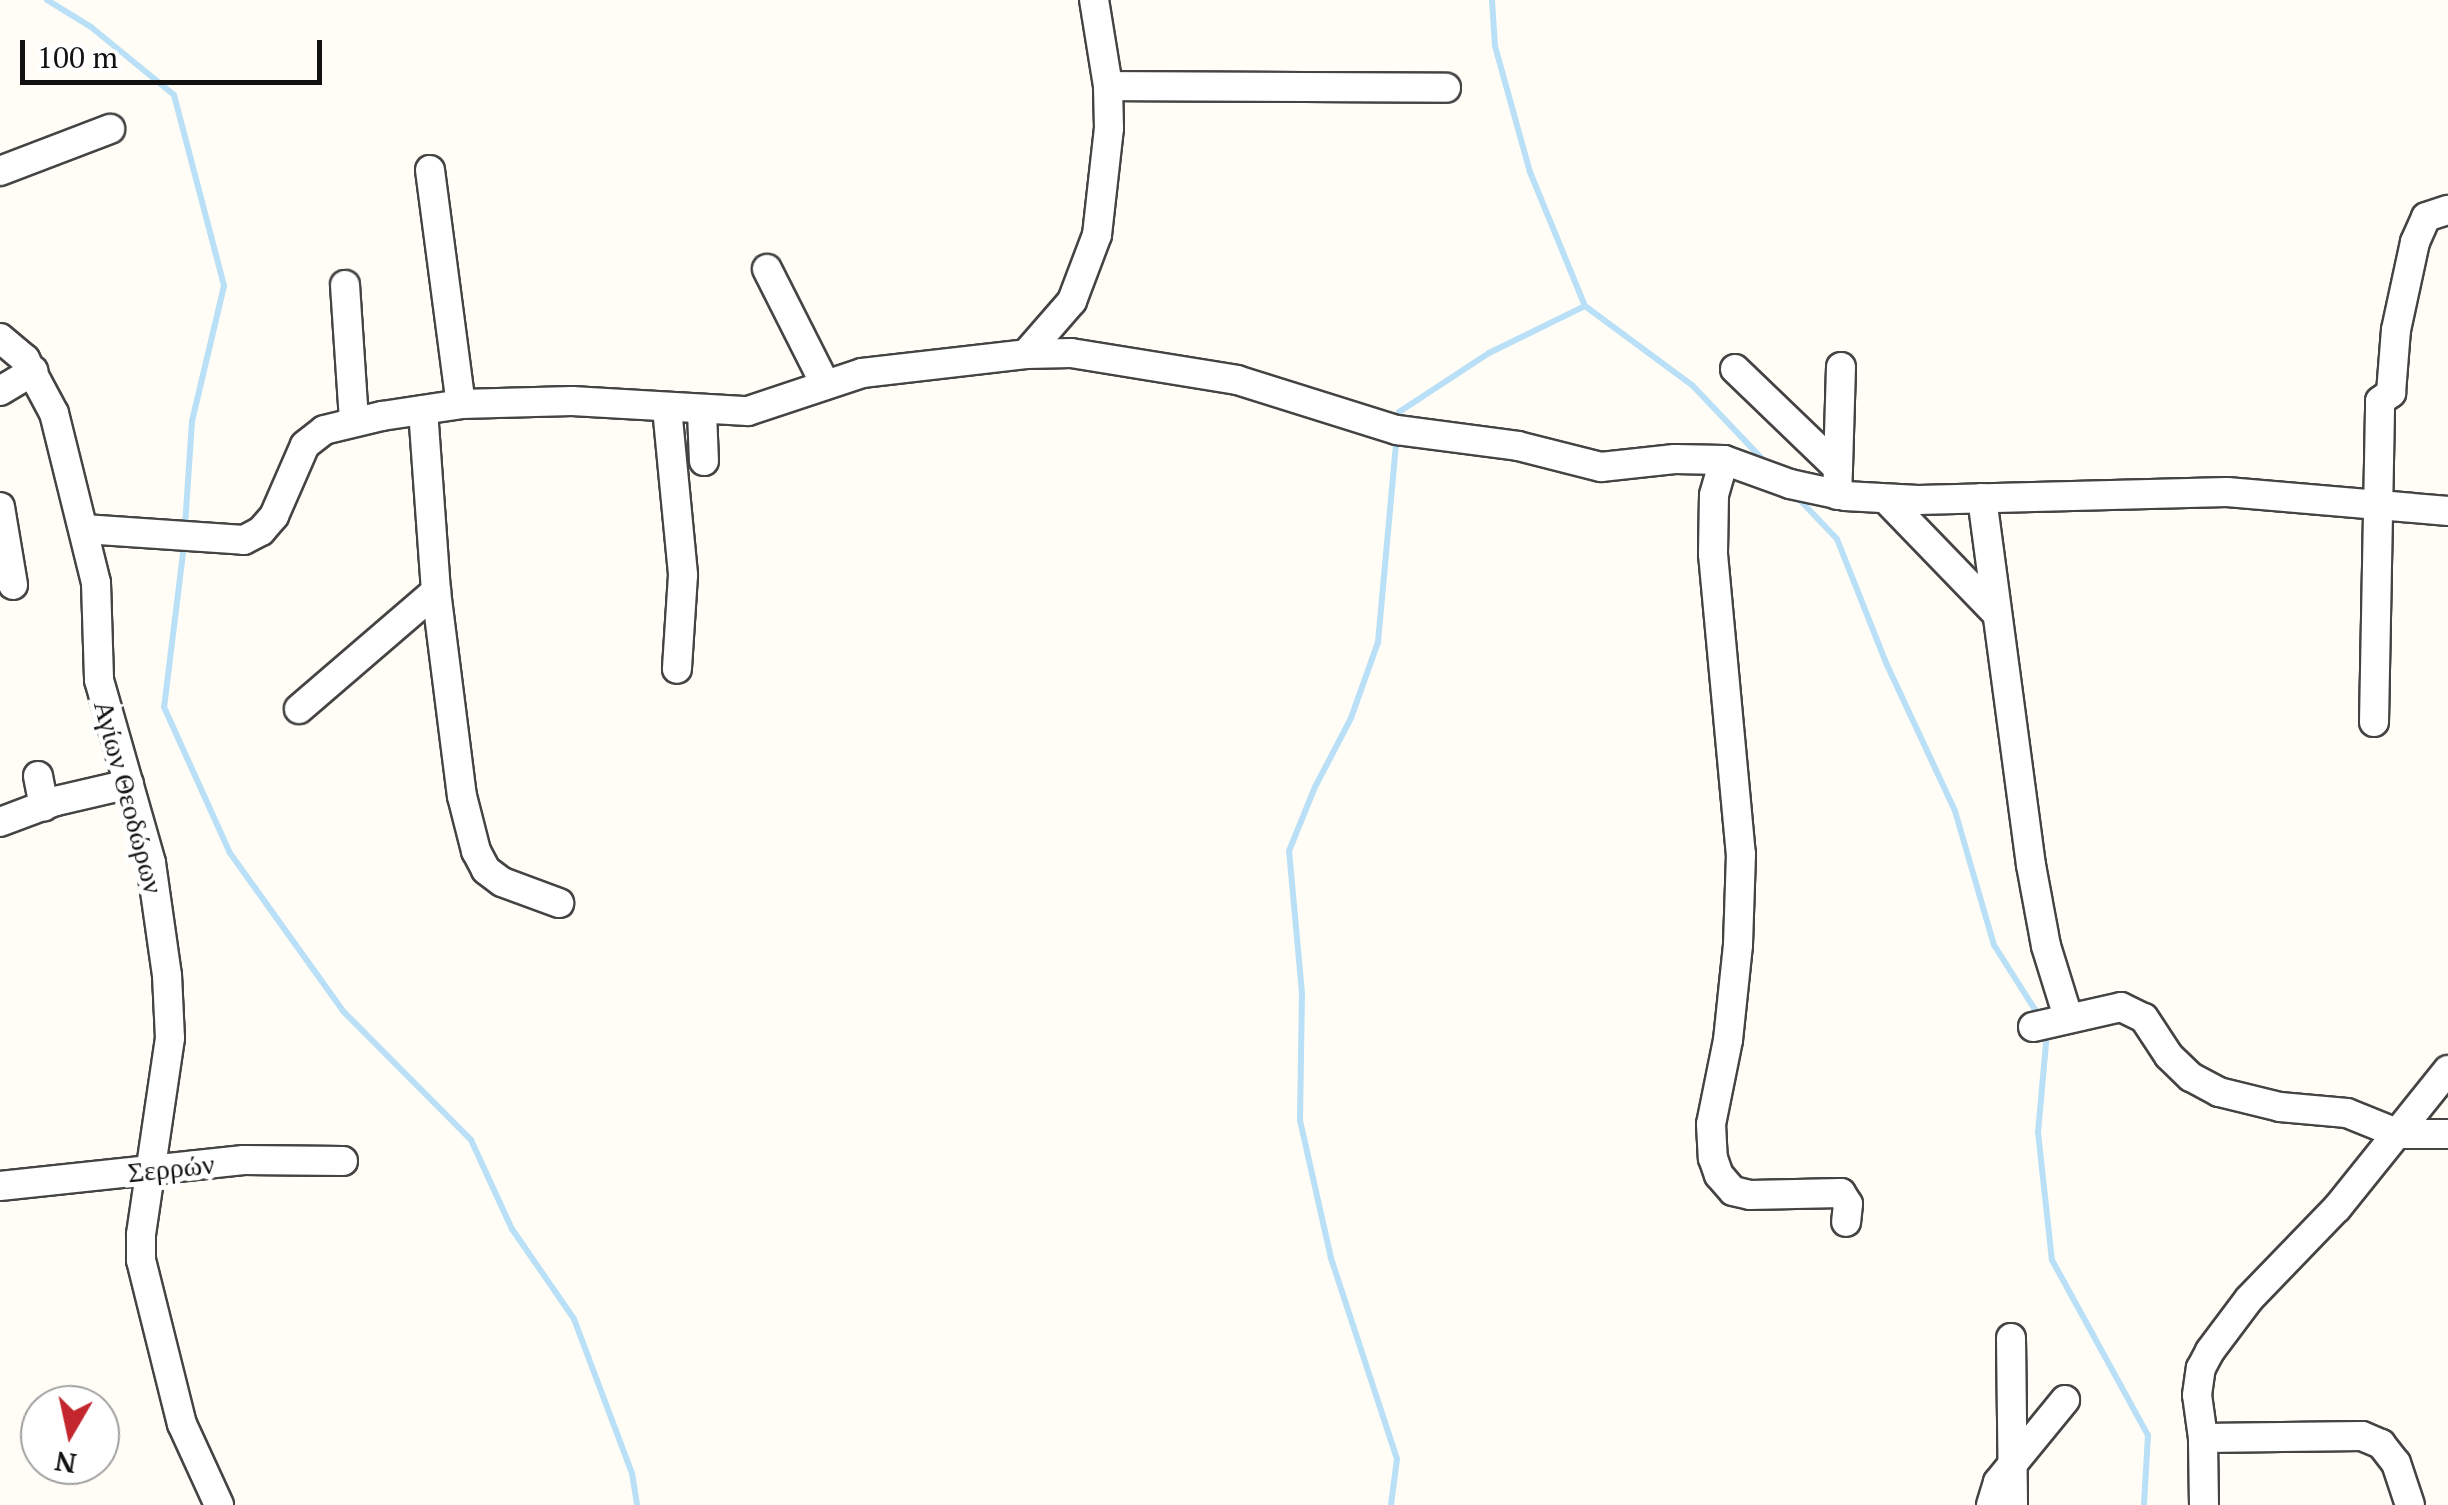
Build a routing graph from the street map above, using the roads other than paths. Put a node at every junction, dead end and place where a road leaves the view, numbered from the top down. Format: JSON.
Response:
{"nodes":[{"id":1,"x":1094,"y":0,"type":"edge"},
{"id":2,"x":1108,"y":86,"type":"junction"},
{"id":3,"x":1446,"y":88,"type":"dead end"},
{"id":4,"x":110,"y":129,"type":"dead end"},
{"id":5,"x":430,"y":170,"type":"dead end"},
{"id":6,"x":0,"y":172,"type":"edge"},
{"id":7,"x":2448,"y":210,"type":"edge"},
{"id":8,"x":767,"y":269,"type":"dead end"},
{"id":9,"x":345,"y":284,"type":"dead end"},
{"id":10,"x":1072,"y":301,"type":"junction"},
{"id":11,"x":0,"y":338,"type":"edge"},
{"id":12,"x":1026,"y":354,"type":"junction"},
{"id":13,"x":1070,"y":354,"type":"junction"},
{"id":14,"x":1841,"y":368,"type":"dead end"},
{"id":15,"x":1735,"y":369,"type":"dead end"},
{"id":16,"x":33,"y":371,"type":"junction"},
{"id":17,"x":824,"y":382,"type":"junction"},
{"id":18,"x":0,"y":391,"type":"edge"},
{"id":19,"x":461,"y":404,"type":"junction"},
{"id":20,"x":667,"y":408,"type":"junction"},
{"id":21,"x":422,"y":410,"type":"junction"},
{"id":22,"x":702,"y":412,"type":"junction"},
{"id":23,"x":354,"y":421,"type":"junction"},
{"id":24,"x":1724,"y":460,"type":"junction"},
{"id":25,"x":704,"y":461,"type":"dead end"},
{"id":26,"x":1837,"y":482,"type":"junction"},
{"id":27,"x":1982,"y":498,"type":"junction"},
{"id":28,"x":1886,"y":500,"type":"junction"},
{"id":29,"x":2376,"y":506,"type":"junction"},
{"id":30,"x":0,"y":507,"type":"edge"},
{"id":31,"x":2448,"y":511,"type":"edge"},
{"id":32,"x":84,"y":529,"type":"junction"},
{"id":33,"x":13,"y":585,"type":"dead end"},
{"id":34,"x":436,"y":591,"type":"junction"},
{"id":35,"x":1995,"y":612,"type":"junction"},
{"id":36,"x":677,"y":669,"type":"dead end"},
{"id":37,"x":299,"y":710,"type":"dead end"},
{"id":38,"x":2374,"y":722,"type":"dead end"},
{"id":39,"x":38,"y":776,"type":"dead end"},
{"id":40,"x":129,"y":784,"type":"junction"},
{"id":41,"x":44,"y":806,"type":"junction"},
{"id":42,"x":0,"y":822,"type":"edge"},
{"id":43,"x":559,"y":904,"type":"dead end"},
{"id":44,"x":2068,"y":1016,"type":"junction"},
{"id":45,"x":2034,"y":1027,"type":"dead end"},
{"id":46,"x":2448,"y":1070,"type":"edge"},
{"id":47,"x":2398,"y":1134,"type":"junction"},
{"id":48,"x":2448,"y":1134,"type":"edge"},
{"id":49,"x":342,"y":1162,"type":"dead end"},
{"id":50,"x":150,"y":1169,"type":"junction"},
{"id":51,"x":0,"y":1186,"type":"edge"},
{"id":52,"x":1846,"y":1222,"type":"dead end"},
{"id":53,"x":2011,"y":1338,"type":"dead end"},
{"id":54,"x":2065,"y":1400,"type":"dead end"},
{"id":55,"x":2203,"y":1438,"type":"junction"},
{"id":56,"x":2013,"y":1463,"type":"junction"},
{"id":57,"x":219,"y":1505,"type":"edge"},
{"id":58,"x":1991,"y":1505,"type":"edge"},
{"id":59,"x":2013,"y":1505,"type":"edge"},
{"id":60,"x":2204,"y":1505,"type":"edge"},
{"id":61,"x":2410,"y":1505,"type":"edge"}],
"edges":[{"from":1,"to":2,"type":"street"},
{"from":2,"to":3,"type":"street"},
{"from":2,"to":10,"type":"street"},
{"from":4,"to":6,"type":"street"},
{"from":5,"to":19,"type":"street"},
{"from":7,"to":29,"type":"street"},
{"from":8,"to":17,"type":"street"},
{"from":9,"to":23,"type":"street"},
{"from":10,"to":12,"type":"street"},
{"from":10,"to":13,"type":"street"},
{"from":11,"to":16,"type":"street","name":"Αγίων Θεοδώρων"},
{"from":12,"to":13,"type":"street"},
{"from":12,"to":17,"type":"street"},
{"from":13,"to":24,"type":"street"},
{"from":14,"to":26,"type":"street"},
{"from":15,"to":26,"type":"street"},
{"from":16,"to":18,"type":"street"},
{"from":16,"to":32,"type":"street","name":"Αγίων Θεοδώρων"},
{"from":17,"to":22,"type":"street"},
{"from":19,"to":20,"type":"street"},
{"from":19,"to":21,"type":"street"},
{"from":20,"to":22,"type":"street"},
{"from":20,"to":36,"type":"street"},
{"from":21,"to":23,"type":"street"},
{"from":21,"to":34,"type":"street"},
{"from":22,"to":25,"type":"street"},
{"from":23,"to":32,"type":"street"},
{"from":24,"to":26,"type":"street"},
{"from":24,"to":52,"type":"street"},
{"from":26,"to":28,"type":"street"},
{"from":27,"to":28,"type":"street"},
{"from":27,"to":29,"type":"street"},
{"from":27,"to":35,"type":"street"},
{"from":28,"to":35,"type":"street"},
{"from":29,"to":31,"type":"street"},
{"from":29,"to":38,"type":"street"},
{"from":30,"to":33,"type":"street"},
{"from":32,"to":40,"type":"street","name":"Αγίων Θεοδώρων"},
{"from":34,"to":37,"type":"street"},
{"from":34,"to":43,"type":"street"},
{"from":35,"to":44,"type":"street"},
{"from":39,"to":41,"type":"street"},
{"from":40,"to":41,"type":"street"},
{"from":40,"to":50,"type":"street","name":"Αγίων Θεοδώρων"},
{"from":41,"to":42,"type":"street"},
{"from":44,"to":45,"type":"street"},
{"from":44,"to":47,"type":"street"},
{"from":46,"to":47,"type":"street"},
{"from":47,"to":48,"type":"street"},
{"from":47,"to":55,"type":"street"},
{"from":49,"to":50,"type":"street","name":"Σερρών"},
{"from":50,"to":51,"type":"street","name":"Σερρών"},
{"from":50,"to":57,"type":"street","name":"Αγίων Θεοδώρων"},
{"from":53,"to":56,"type":"street"},
{"from":54,"to":56,"type":"street"},
{"from":55,"to":60,"type":"street"},
{"from":55,"to":61,"type":"street"},
{"from":56,"to":58,"type":"street"},
{"from":56,"to":59,"type":"street"}]}
